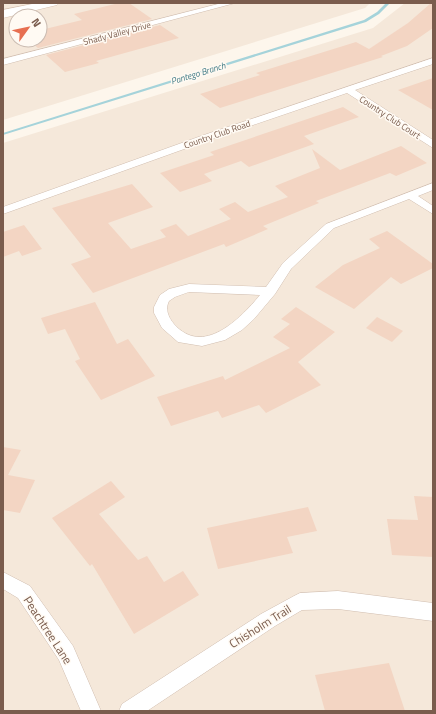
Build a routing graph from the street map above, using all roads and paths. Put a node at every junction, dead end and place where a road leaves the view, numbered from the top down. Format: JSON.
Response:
{"nodes":[{"id":1,"x":53,"y":3,"type":"edge"},
{"id":2,"x":231,"y":3,"type":"edge"},
{"id":3,"x":3,"y":14,"type":"edge"},
{"id":4,"x":433,"y":61,"type":"edge"},
{"id":5,"x":3,"y":62,"type":"edge"},
{"id":6,"x":348,"y":90,"type":"junction"},
{"id":7,"x":433,"y":144,"type":"edge"},
{"id":8,"x":433,"y":186,"type":"edge"},
{"id":9,"x":411,"y":196,"type":"junction"},
{"id":10,"x":3,"y":211,"type":"edge"},
{"id":11,"x":433,"y":211,"type":"edge"},
{"id":12,"x":270,"y":291,"type":"junction"},
{"id":13,"x":3,"y":580,"type":"edge"},
{"id":14,"x":433,"y":612,"type":"edge"},
{"id":15,"x":91,"y":711,"type":"edge"},
{"id":16,"x":129,"y":711,"type":"edge"}],
"edges":[{"from":1,"to":3,"type":"main road"},
{"from":2,"to":5,"type":"street","name":"Shady Valley Drive"},
{"from":4,"to":6,"type":"street","name":"Country Club Road"},
{"from":6,"to":7,"type":"street","name":"Country Club Court"},
{"from":6,"to":10,"type":"street","name":"Country Club Road"},
{"from":8,"to":9,"type":"street"},
{"from":9,"to":11,"type":"street"},
{"from":9,"to":12,"type":"street"},
{"from":12,"to":12,"type":"street"},
{"from":13,"to":15,"type":"street","name":"Peachtree Lane"},
{"from":14,"to":16,"type":"street","name":"Chisholm Trail"}]}
